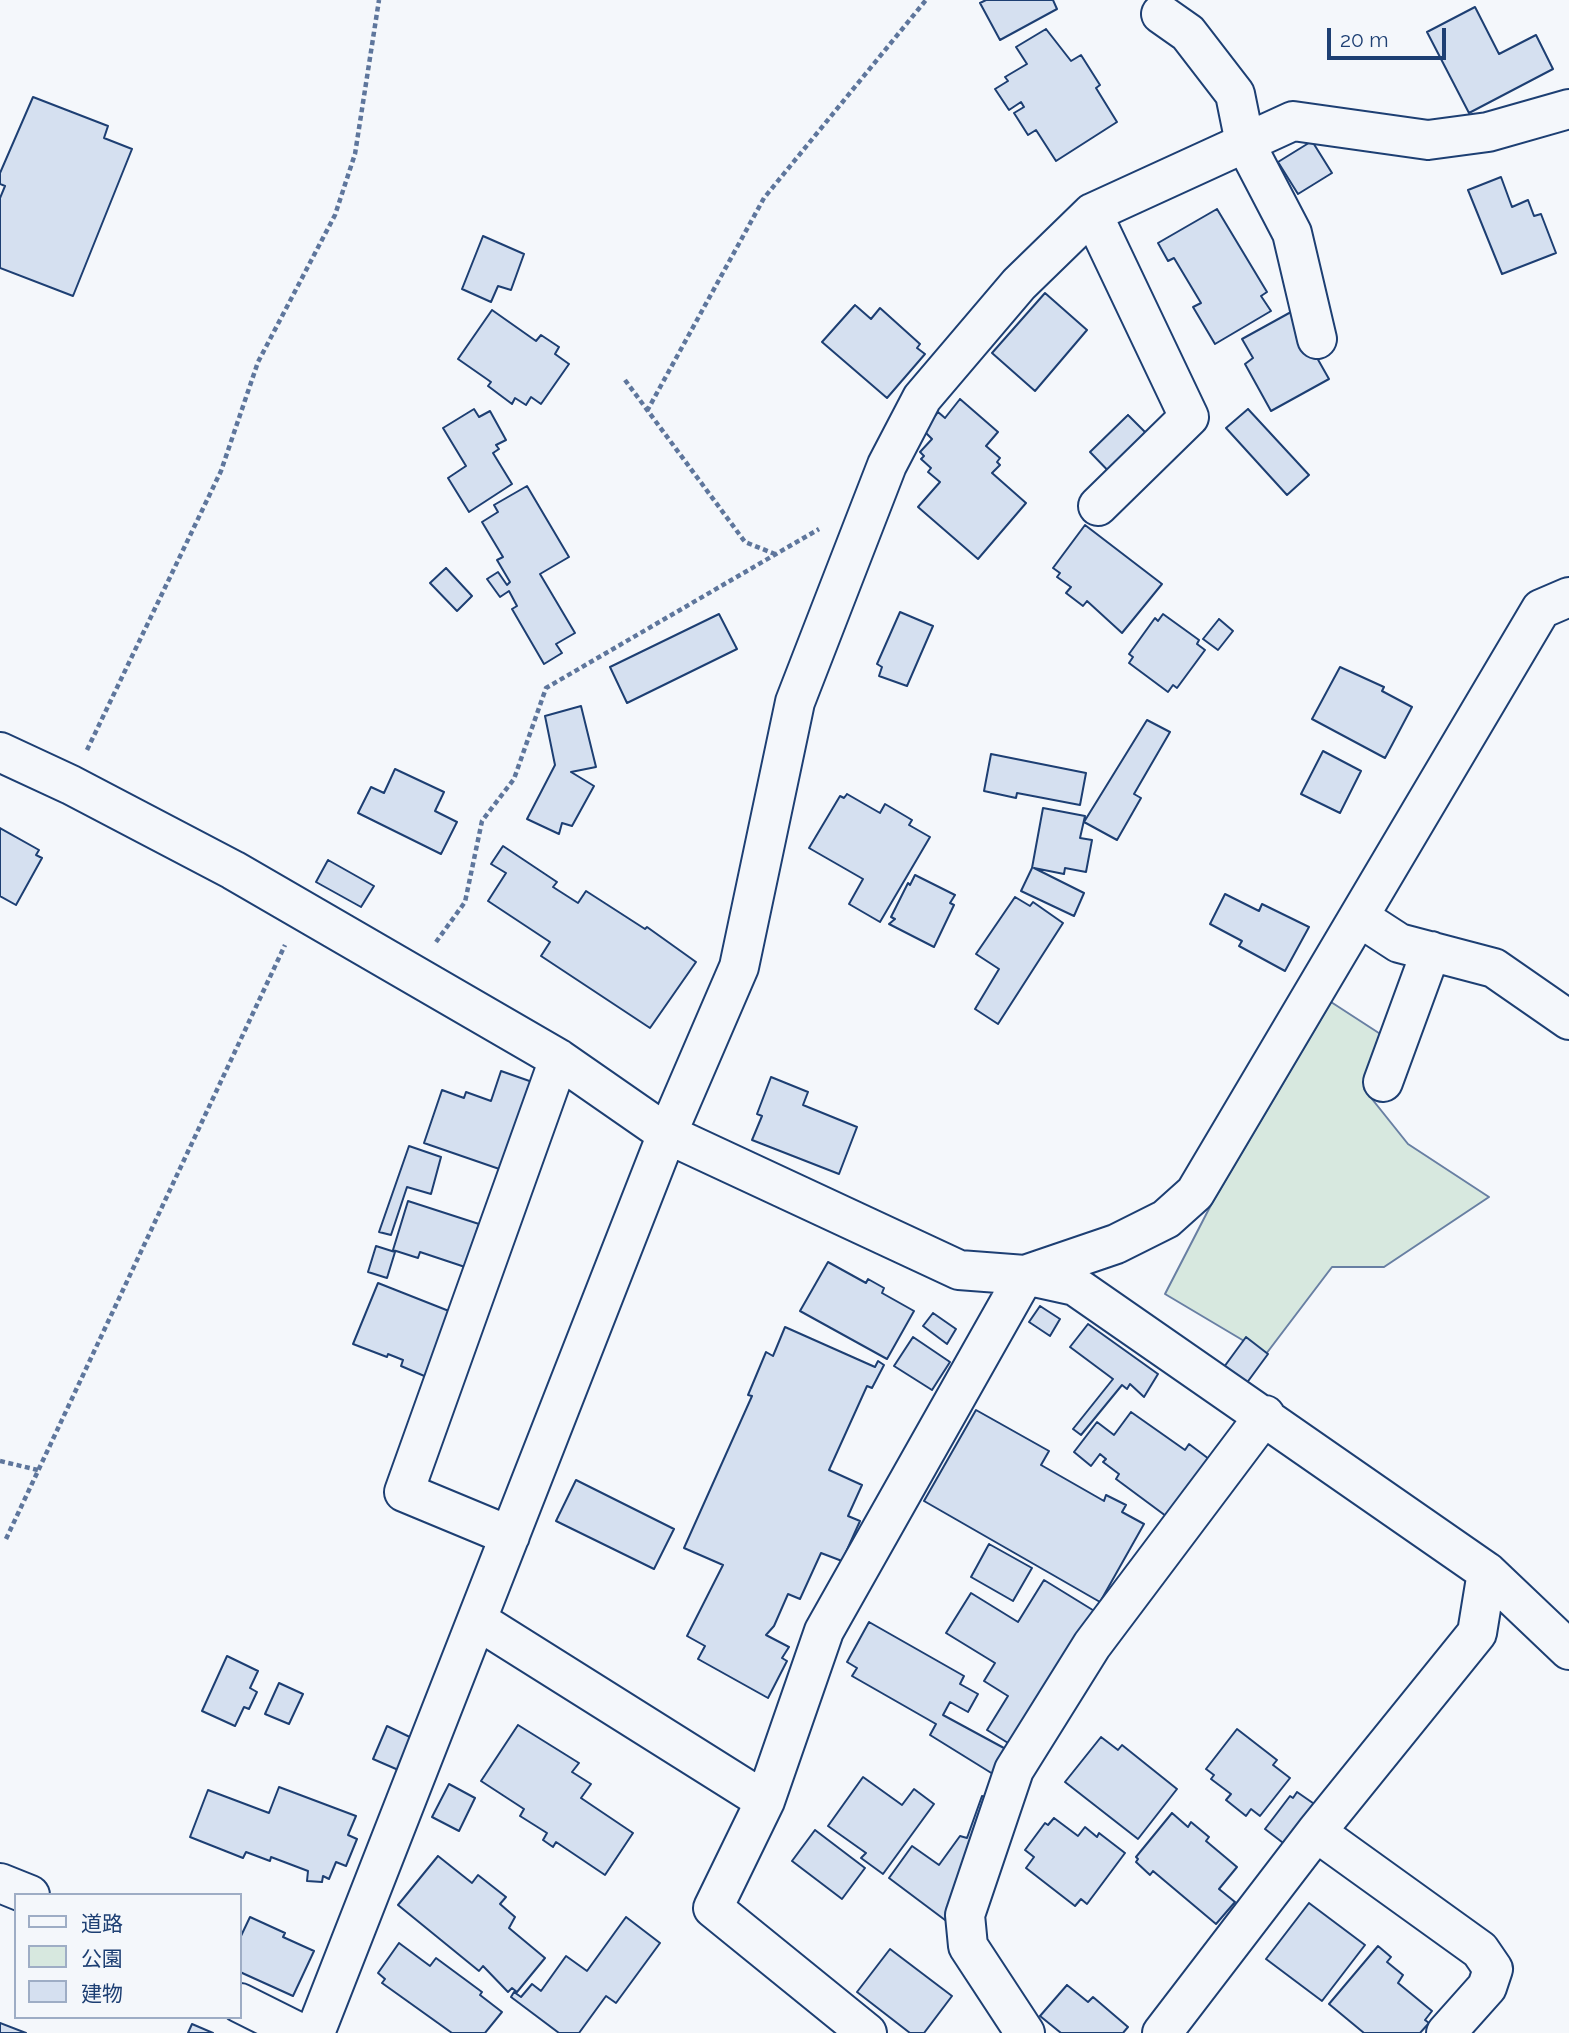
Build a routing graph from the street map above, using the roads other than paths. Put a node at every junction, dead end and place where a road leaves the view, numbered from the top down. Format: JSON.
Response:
{"nodes":[{"id":1,"x":1161,"y":14,"type":"dead end"},
{"id":2,"x":1569,"y":108,"type":"edge"},
{"id":3,"x":1245,"y":143,"type":"junction"},
{"id":4,"x":1092,"y":213,"type":"junction"},
{"id":5,"x":1317,"y":339,"type":"dead end"},
{"id":6,"x":1098,"y":506,"type":"dead end"},
{"id":7,"x":1569,"y":597,"type":"edge"},
{"id":8,"x":0,"y":752,"type":"edge"},
{"id":9,"x":1359,"y":917,"type":"junction"},
{"id":10,"x":1431,"y":951,"type":"junction"},
{"id":11,"x":1569,"y":1020,"type":"edge"},
{"id":12,"x":559,"y":1059,"type":"junction"},
{"id":13,"x":1383,"y":1082,"type":"dead end"},
{"id":14,"x":667,"y":1134,"type":"junction"},
{"id":15,"x":1025,"y":1275,"type":"junction"},
{"id":16,"x":1265,"y":1415,"type":"junction"},
{"id":17,"x":510,"y":1536,"type":"junction"},
{"id":18,"x":1487,"y":1572,"type":"junction"},
{"id":19,"x":477,"y":1620,"type":"junction"},
{"id":20,"x":1569,"y":1650,"type":"edge"},
{"id":21,"x":765,"y":1801,"type":"junction"},
{"id":22,"x":1316,"y":1832,"type":"junction"},
{"id":23,"x":0,"y":1883,"type":"edge"},
{"id":24,"x":25,"y":1893,"type":"edge"},
{"id":25,"x":242,"y":2004,"type":"edge"},
{"id":26,"x":300,"y":2033,"type":"edge"},
{"id":27,"x":315,"y":2033,"type":"edge"},
{"id":28,"x":867,"y":2033,"type":"edge"},
{"id":29,"x":1025,"y":2033,"type":"edge"},
{"id":30,"x":1162,"y":2033,"type":"edge"},
{"id":31,"x":1446,"y":2033,"type":"edge"}],
"edges":[{"from":1,"to":3,"type":"street"},
{"from":2,"to":3,"type":"street"},
{"from":3,"to":4,"type":"street"},
{"from":3,"to":5,"type":"street"},
{"from":4,"to":6,"type":"street"},
{"from":4,"to":14,"type":"street"},
{"from":7,"to":9,"type":"street"},
{"from":8,"to":12,"type":"street"},
{"from":9,"to":10,"type":"street"},
{"from":9,"to":15,"type":"street"},
{"from":10,"to":11,"type":"street"},
{"from":10,"to":13,"type":"street"},
{"from":12,"to":14,"type":"street"},
{"from":12,"to":17,"type":"street"},
{"from":14,"to":15,"type":"street"},
{"from":14,"to":17,"type":"street"},
{"from":15,"to":16,"type":"street"},
{"from":15,"to":21,"type":"street"},
{"from":16,"to":18,"type":"street"},
{"from":16,"to":29,"type":"street"},
{"from":17,"to":19,"type":"street"},
{"from":18,"to":20,"type":"street"},
{"from":18,"to":22,"type":"street"},
{"from":19,"to":21,"type":"street"},
{"from":19,"to":27,"type":"street"},
{"from":21,"to":28,"type":"street"},
{"from":22,"to":30,"type":"street"},
{"from":22,"to":31,"type":"street"},
{"from":23,"to":24,"type":"street"},
{"from":25,"to":26,"type":"street"}]}
